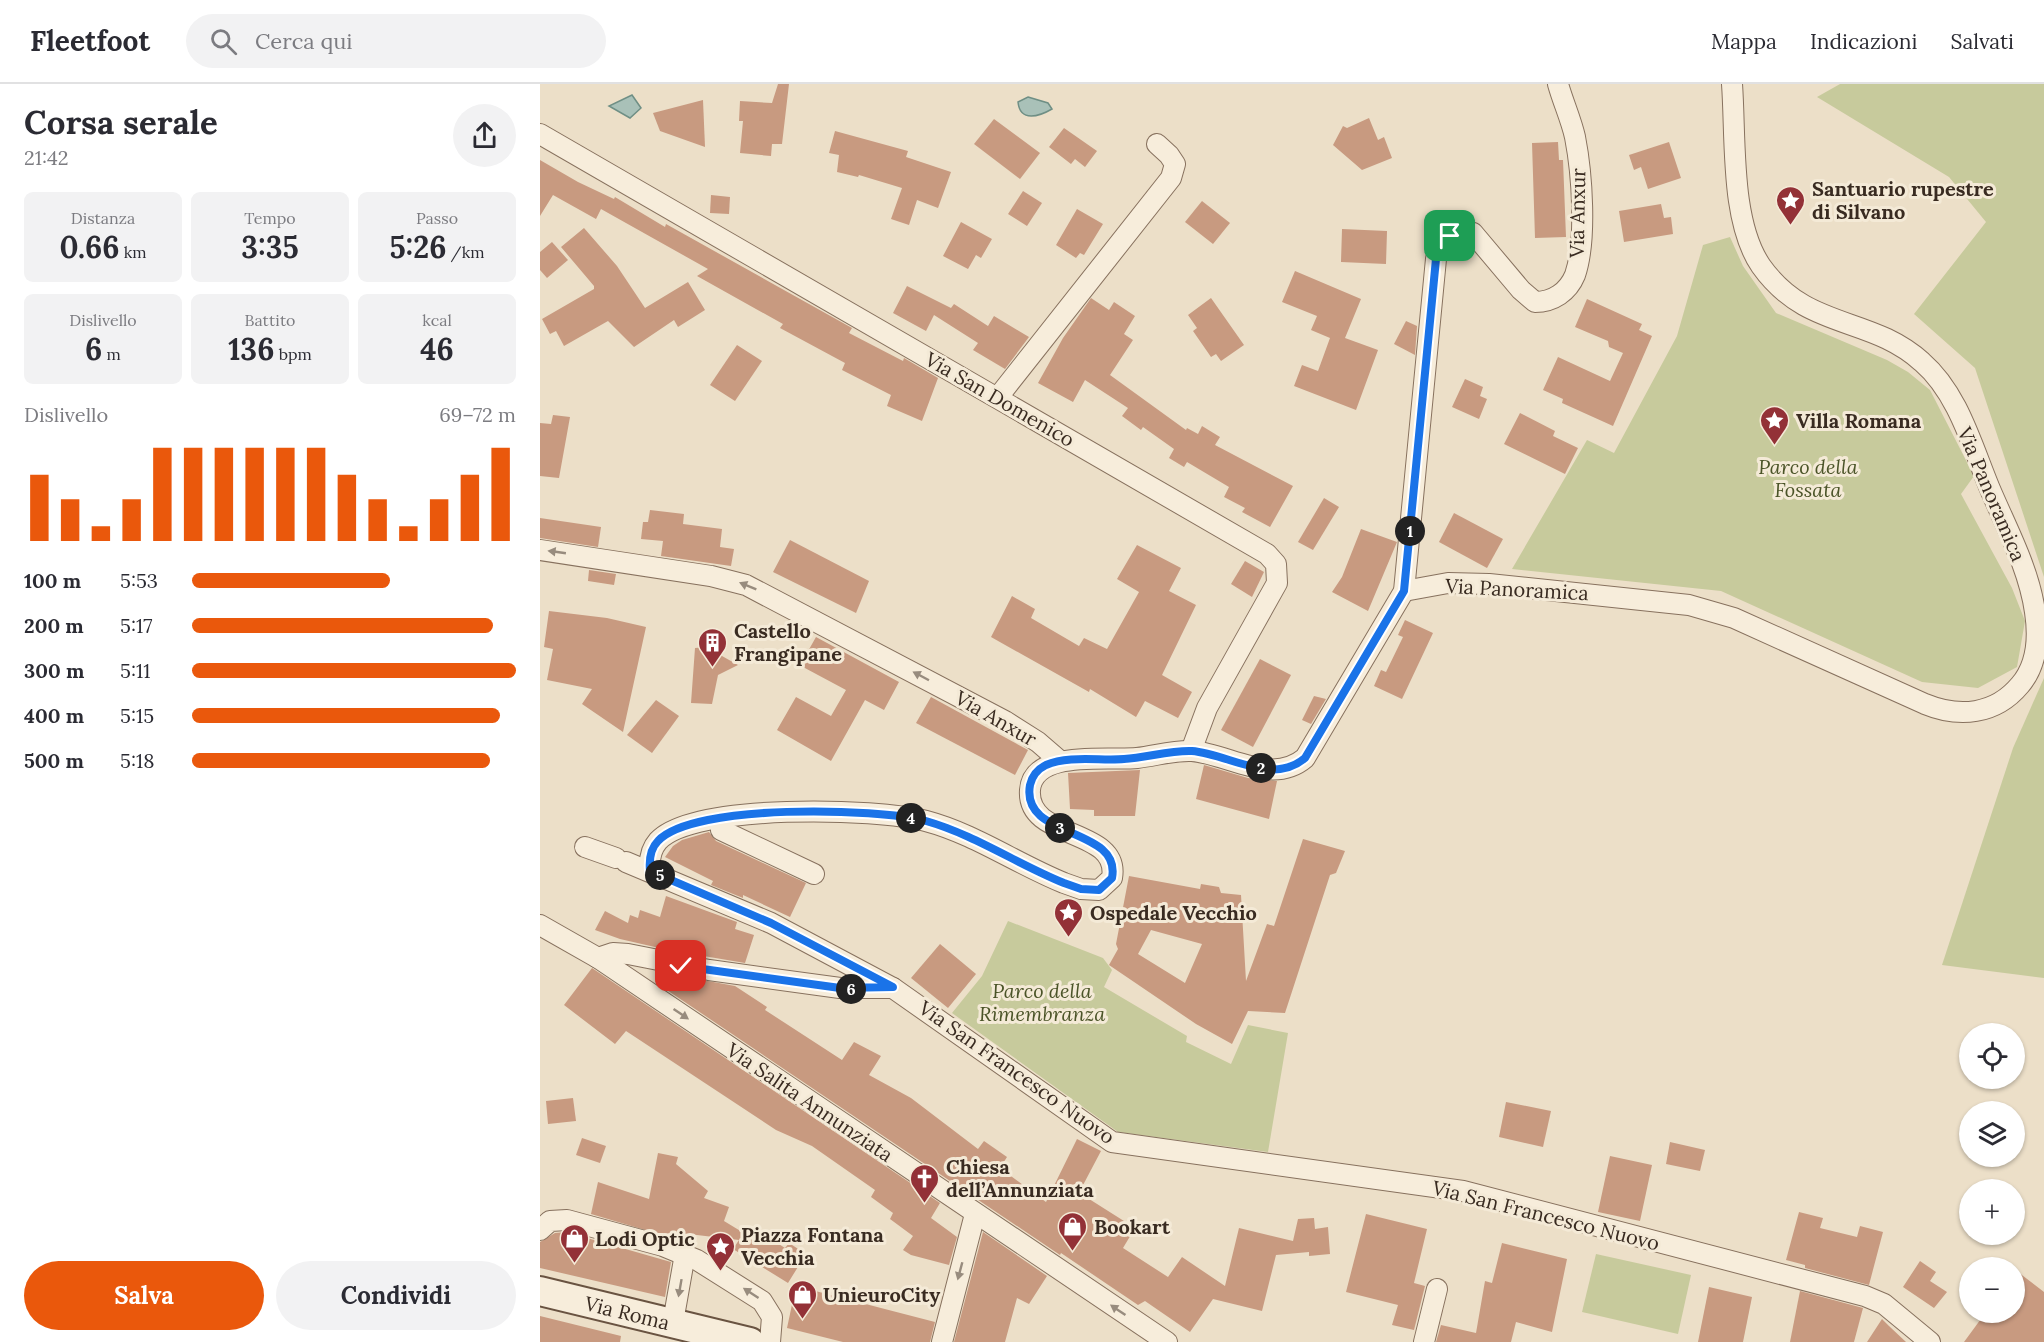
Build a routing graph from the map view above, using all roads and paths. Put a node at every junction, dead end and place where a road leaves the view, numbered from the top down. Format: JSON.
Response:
{"nodes":[{"id":1,"x":1558,"y":84,"type":"edge"},
{"id":2,"x":1732,"y":84,"type":"edge"},
{"id":3,"x":540,"y":134,"type":"edge"},
{"id":4,"x":1157,"y":144,"type":"dead end"},
{"id":5,"x":998,"y":397,"type":"junction"},
{"id":6,"x":540,"y":550,"type":"edge"},
{"id":7,"x":1404,"y":591,"type":"junction"},
{"id":8,"x":1191,"y":751,"type":"junction"},
{"id":9,"x":1060,"y":761,"type":"junction"},
{"id":10,"x":721,"y":830,"type":"dead end"},
{"id":11,"x":585,"y":847,"type":"dead end"},
{"id":12,"x":650,"y":871,"type":"junction"},
{"id":13,"x":814,"y":874,"type":"dead end"},
{"id":14,"x":542,"y":930,"type":"edge"},
{"id":15,"x":598,"y":958,"type":"junction"},
{"id":16,"x":893,"y":987,"type":"junction"},
{"id":17,"x":975,"y":1214,"type":"junction"},
{"id":18,"x":540,"y":1230,"type":"edge"},
{"id":19,"x":686,"y":1254,"type":"junction"},
{"id":20,"x":1437,"y":1289,"type":"dead end"},
{"id":21,"x":540,"y":1291,"type":"edge"},
{"id":22,"x":674,"y":1322,"type":"junction"},
{"id":23,"x":750,"y":1342,"type":"edge"},
{"id":24,"x":770,"y":1342,"type":"edge"},
{"id":25,"x":942,"y":1342,"type":"edge"},
{"id":26,"x":1167,"y":1342,"type":"edge"},
{"id":27,"x":1424,"y":1342,"type":"edge"},
{"id":28,"x":1930,"y":1342,"type":"edge"}],
"edges":[{"from":1,"to":7,"type":"street","name":"Via Anxur"},
{"from":2,"to":7,"type":"street","name":"Via Panoramica"},
{"from":3,"to":5,"type":"street","name":"Via San Domenico"},
{"from":4,"to":5,"type":"street"},
{"from":5,"to":8,"type":"street","name":"Via San Domenico"},
{"from":9,"to":6,"type":"street","name":"Via Anxur","one_way":true},
{"from":7,"to":8,"type":"street","name":"Via Anxur"},
{"from":8,"to":9,"type":"street","name":"Via Anxur"},
{"from":9,"to":12,"type":"street"},
{"from":10,"to":13,"type":"street"},
{"from":11,"to":12,"type":"street","name":"Via San Francesco Nuovo"},
{"from":12,"to":16,"type":"street","name":"Via San Francesco Nuovo"},
{"from":14,"to":15,"type":"street","name":"Via Salita Annunziata"},
{"from":15,"to":16,"type":"street"},
{"from":15,"to":17,"type":"street","name":"Via Salita Annunziata","one_way":true},
{"from":16,"to":28,"type":"street","name":"Via San Francesco Nuovo"},
{"from":17,"to":25,"type":"street","one_way":true},
{"from":26,"to":17,"type":"street","name":"Via Salita Annunziata","one_way":true},
{"from":18,"to":19,"type":"street"},
{"from":19,"to":22,"type":"street","one_way":true},
{"from":24,"to":19,"type":"street","one_way":true},
{"from":20,"to":27,"type":"street"},
{"from":21,"to":22,"type":"main road","name":"Via Roma"},
{"from":22,"to":23,"type":"main road","name":"Via Roma"}]}
